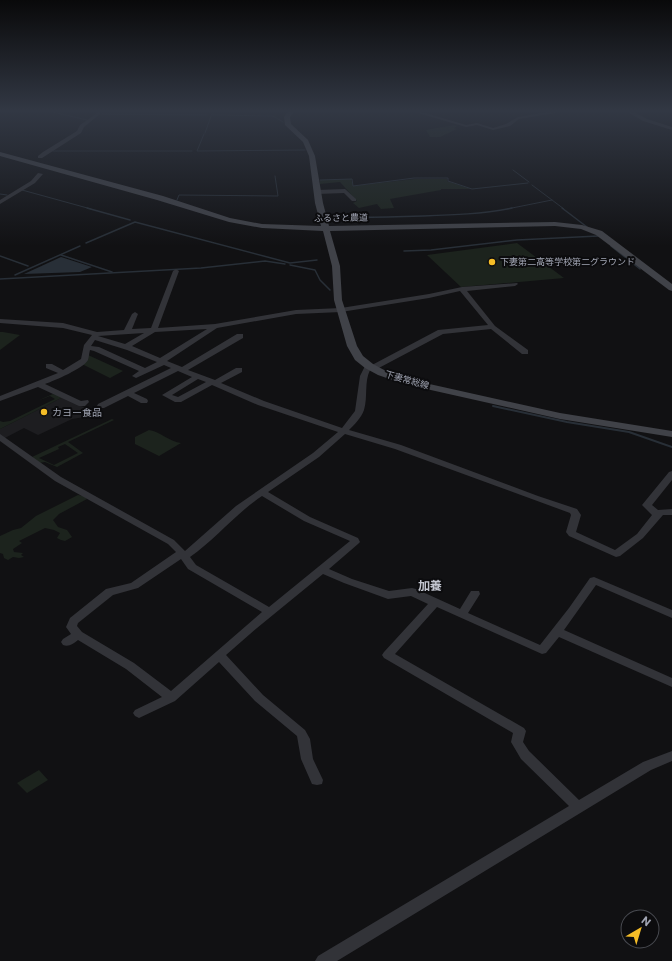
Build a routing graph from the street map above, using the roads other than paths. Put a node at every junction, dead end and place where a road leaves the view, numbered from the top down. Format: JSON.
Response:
{"nodes":[{"id":1,"x":6,"y":156,"type":"edge"},
{"id":2,"x":312,"y":156,"type":"edge"},
{"id":3,"x":40,"y":157,"type":"edge"},
{"id":4,"x":30,"y":163,"type":"junction"},
{"id":5,"x":49,"y":169,"type":"junction"},
{"id":6,"x":40,"y":174,"type":"joint"},
{"id":7,"x":317,"y":192,"type":"junction"},
{"id":8,"x":354,"y":200,"type":"dead end"},
{"id":9,"x":0,"y":202,"type":"edge"},
{"id":10,"x":326,"y":228,"type":"junction"},
{"id":11,"x":176,"y":271,"type":"dead end"},
{"id":12,"x":515,"y":284,"type":"dead end"},
{"id":13,"x":672,"y":288,"type":"edge"},
{"id":14,"x":462,"y":289,"type":"junction"},
{"id":15,"x":341,"y":310,"type":"junction"},
{"id":16,"x":135,"y":314,"type":"dead end"},
{"id":17,"x":0,"y":321,"type":"edge"},
{"id":18,"x":215,"y":326,"type":"junction"},
{"id":19,"x":493,"y":328,"type":"junction"},
{"id":20,"x":154,"y":330,"type":"junction"},
{"id":21,"x":127,"y":332,"type":"junction"},
{"id":22,"x":95,"y":335,"type":"junction"},
{"id":23,"x":240,"y":336,"type":"dead end"},
{"id":24,"x":126,"y":347,"type":"junction"},
{"id":25,"x":88,"y":348,"type":"junction"},
{"id":26,"x":525,"y":352,"type":"dead end"},
{"id":27,"x":162,"y":362,"type":"junction"},
{"id":28,"x":49,"y":366,"type":"dead end"},
{"id":29,"x":371,"y":367,"type":"junction"},
{"id":30,"x":180,"y":369,"type":"junction"},
{"id":31,"x":239,"y":370,"type":"dead end"},
{"id":32,"x":145,"y":371,"type":"junction"},
{"id":33,"x":64,"y":373,"type":"junction"},
{"id":34,"x":136,"y":376,"type":"dead end"},
{"id":35,"x":198,"y":376,"type":"junction"},
{"id":36,"x":214,"y":383,"type":"junction"},
{"id":37,"x":39,"y":384,"type":"junction"},
{"id":38,"x":128,"y":393,"type":"junction"},
{"id":39,"x":0,"y":399,"type":"edge"},
{"id":40,"x":144,"y":401,"type":"dead end"},
{"id":41,"x":85,"y":402,"type":"dead end"},
{"id":42,"x":101,"y":406,"type":"dead end"},
{"id":43,"x":342,"y":431,"type":"junction"},
{"id":44,"x":672,"y":434,"type":"edge"},
{"id":45,"x":0,"y":437,"type":"edge"},
{"id":46,"x":672,"y":474,"type":"edge"},
{"id":47,"x":262,"y":492,"type":"junction"},
{"id":48,"x":672,"y":512,"type":"edge"},
{"id":49,"x":657,"y":514,"type":"junction"},
{"id":50,"x":183,"y":555,"type":"junction"},
{"id":51,"x":321,"y":569,"type":"junction"},
{"id":52,"x":475,"y":594,"type":"dead end"},
{"id":53,"x":436,"y":602,"type":"junction"},
{"id":54,"x":270,"y":612,"type":"junction"},
{"id":55,"x":462,"y":614,"type":"junction"},
{"id":56,"x":672,"y":614,"type":"edge"},
{"id":57,"x":558,"y":632,"type":"junction"},
{"id":58,"x":78,"y":635,"type":"junction"},
{"id":59,"x":67,"y":642,"type":"dead end"},
{"id":60,"x":220,"y":656,"type":"junction"},
{"id":61,"x":672,"y":683,"type":"edge"},
{"id":62,"x":171,"y":698,"type":"junction"},
{"id":63,"x":139,"y":713,"type":"dead end"},
{"id":64,"x":672,"y":756,"type":"edge"},
{"id":65,"x":317,"y":780,"type":"dead end"},
{"id":66,"x":579,"y":808,"type":"junction"},
{"id":67,"x":323,"y":961,"type":"edge"}],
"edges":[{"from":1,"to":4,"type":"main road","name":"ふるさと農道"},
{"from":2,"to":7,"type":"main road","name":"下妻常総線"},
{"from":3,"to":4,"type":"main road"},
{"from":4,"to":5,"type":"main road","name":"ふるさと農道"},
{"from":5,"to":6,"type":"main road"},
{"from":5,"to":10,"type":"main road","name":"ふるさと農道"},
{"from":6,"to":9,"type":"street"},
{"from":7,"to":8,"type":"street"},
{"from":7,"to":10,"type":"main road","name":"下妻常総線"},
{"from":10,"to":13,"type":"main road","name":"ふるさと農道"},
{"from":10,"to":15,"type":"main road","name":"下妻常総線"},
{"from":11,"to":20,"type":"street"},
{"from":12,"to":14,"type":"street"},
{"from":14,"to":15,"type":"street"},
{"from":14,"to":19,"type":"street"},
{"from":15,"to":18,"type":"street"},
{"from":15,"to":29,"type":"main road","name":"下妻常総線"},
{"from":16,"to":21,"type":"street"},
{"from":17,"to":22,"type":"street"},
{"from":18,"to":20,"type":"street"},
{"from":18,"to":27,"type":"street"},
{"from":19,"to":26,"type":"street"},
{"from":19,"to":29,"type":"street"},
{"from":20,"to":21,"type":"street"},
{"from":20,"to":24,"type":"street"},
{"from":21,"to":22,"type":"street"},
{"from":22,"to":24,"type":"street"},
{"from":22,"to":25,"type":"street"},
{"from":23,"to":30,"type":"street"},
{"from":24,"to":27,"type":"street"},
{"from":25,"to":32,"type":"street"},
{"from":25,"to":33,"type":"street"},
{"from":27,"to":30,"type":"street"},
{"from":27,"to":32,"type":"street"},
{"from":28,"to":33,"type":"street"},
{"from":29,"to":43,"type":"street"},
{"from":29,"to":44,"type":"main road","name":"下妻常総線"},
{"from":30,"to":35,"type":"street"},
{"from":30,"to":38,"type":"street"},
{"from":31,"to":36,"type":"street"},
{"from":32,"to":34,"type":"street"},
{"from":33,"to":37,"type":"street"},
{"from":35,"to":36,"type":"street"},
{"from":35,"to":36,"type":"street"},
{"from":36,"to":43,"type":"street"},
{"from":37,"to":39,"type":"street"},
{"from":37,"to":41,"type":"street"},
{"from":38,"to":40,"type":"street"},
{"from":38,"to":42,"type":"street"},
{"from":43,"to":47,"type":"street"},
{"from":43,"to":49,"type":"street"},
{"from":45,"to":50,"type":"street"},
{"from":46,"to":49,"type":"street"},
{"from":47,"to":50,"type":"street"},
{"from":47,"to":51,"type":"street"},
{"from":48,"to":49,"type":"street"},
{"from":50,"to":54,"type":"street"},
{"from":50,"to":58,"type":"street"},
{"from":51,"to":53,"type":"street"},
{"from":51,"to":54,"type":"street"},
{"from":52,"to":55,"type":"street"},
{"from":53,"to":55,"type":"street"},
{"from":53,"to":66,"type":"street"},
{"from":54,"to":60,"type":"street"},
{"from":55,"to":57,"type":"street"},
{"from":56,"to":57,"type":"street"},
{"from":57,"to":61,"type":"street"},
{"from":58,"to":59,"type":"street"},
{"from":58,"to":62,"type":"street"},
{"from":60,"to":62,"type":"street"},
{"from":60,"to":65,"type":"street"},
{"from":62,"to":63,"type":"street"},
{"from":64,"to":66,"type":"street"},
{"from":66,"to":67,"type":"street"}]}
